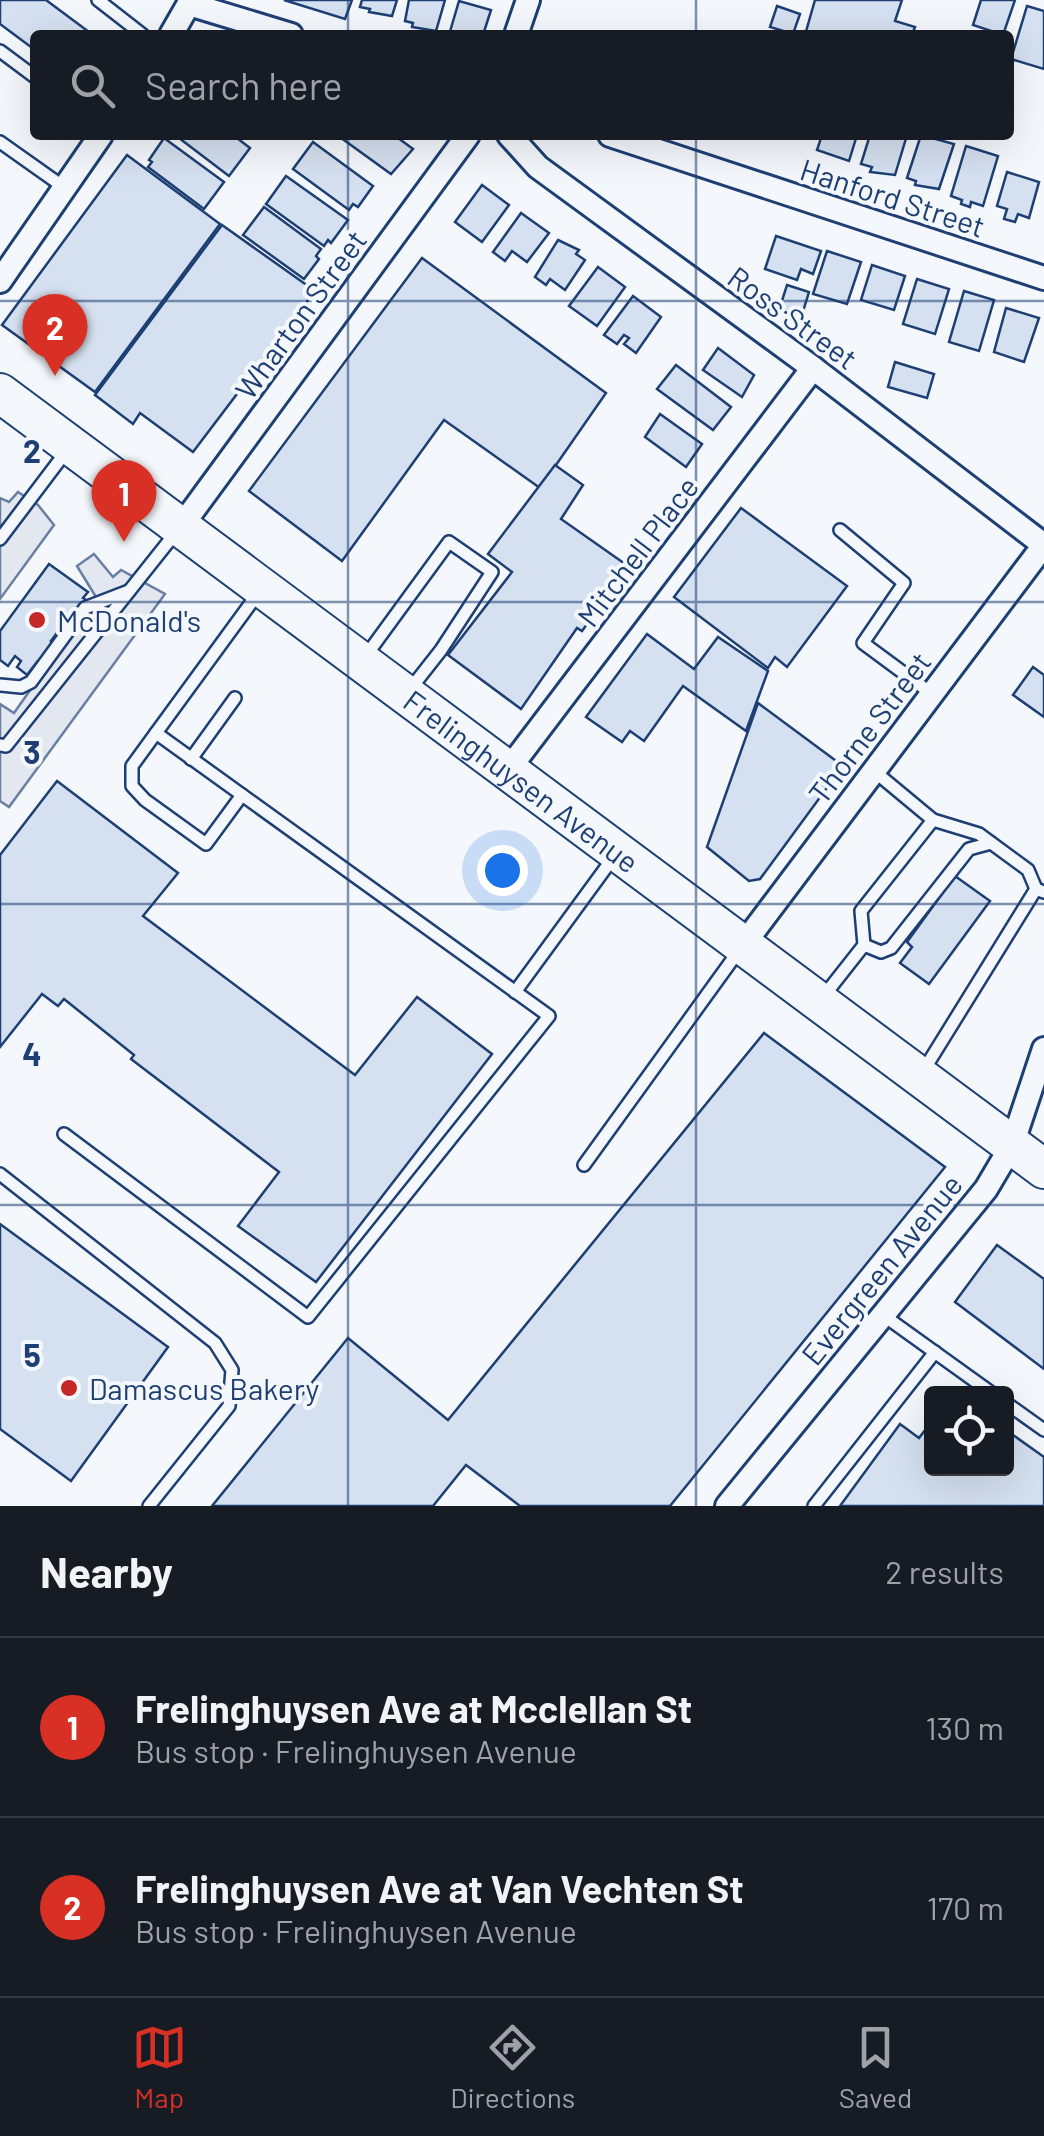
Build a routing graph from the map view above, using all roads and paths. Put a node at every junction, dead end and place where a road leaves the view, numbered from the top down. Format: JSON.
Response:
{"nodes":[{"id":1,"x":98,"y":0,"type":"edge"},
{"id":2,"x":528,"y":0,"type":"edge"},
{"id":3,"x":190,"y":2,"type":"edge"},
{"id":4,"x":137,"y":30,"type":"edge"},
{"id":5,"x":174,"y":30,"type":"edge"},
{"id":6,"x":276,"y":30,"type":"edge"},
{"id":7,"x":518,"y":30,"type":"edge"},
{"id":8,"x":0,"y":51,"type":"edge"},
{"id":9,"x":30,"y":73,"type":"edge"},
{"id":10,"x":99,"y":140,"type":"edge"},
{"id":11,"x":464,"y":140,"type":"edge"},
{"id":12,"x":514,"y":140,"type":"edge"},
{"id":13,"x":625,"y":140,"type":"edge"},
{"id":14,"x":0,"y":142,"type":"edge"},
{"id":15,"x":65,"y":188,"type":"junction"},
{"id":16,"x":1044,"y":278,"type":"edge"},
{"id":17,"x":0,"y":281,"type":"edge"},
{"id":18,"x":814,"y":368,"type":"junction"},
{"id":19,"x":0,"y":393,"type":"edge"},
{"id":20,"x":70,"y":446,"type":"junction"},
{"id":21,"x":180,"y":528,"type":"junction"},
{"id":22,"x":840,"y":530,"type":"dead end"},
{"id":23,"x":0,"y":539,"type":"edge"},
{"id":24,"x":1044,"y":545,"type":"edge"},
{"id":25,"x":262,"y":589,"type":"junction"},
{"id":26,"x":130,"y":591,"type":"junction"},
{"id":27,"x":361,"y":662,"type":"junction"},
{"id":28,"x":0,"y":686,"type":"edge"},
{"id":29,"x":932,"y":694,"type":"junction"},
{"id":30,"x":406,"y":696,"type":"junction"},
{"id":31,"x":235,"y":698,"type":"dead end"},
{"id":32,"x":156,"y":733,"type":"junction"},
{"id":33,"x":0,"y":745,"type":"edge"},
{"id":34,"x":191,"y":759,"type":"junction"},
{"id":35,"x":508,"y":770,"type":"junction"},
{"id":36,"x":874,"y":771,"type":"junction"},
{"id":37,"x":242,"y":795,"type":"junction"},
{"id":38,"x":933,"y":820,"type":"junction"},
{"id":39,"x":991,"y":844,"type":"junction"},
{"id":40,"x":618,"y":851,"type":"junction"},
{"id":41,"x":1040,"y":890,"type":"edge"},
{"id":42,"x":864,"y":944,"type":"junction"},
{"id":43,"x":743,"y":945,"type":"junction"},
{"id":44,"x":515,"y":992,"type":"junction"},
{"id":45,"x":819,"y":1002,"type":"junction"},
{"id":46,"x":1044,"y":1048,"type":"edge"},
{"id":47,"x":920,"y":1076,"type":"junction"},
{"id":48,"x":64,"y":1134,"type":"dead end"},
{"id":49,"x":1012,"y":1146,"type":"junction"},
{"id":50,"x":584,"y":1165,"type":"dead end"},
{"id":51,"x":1044,"y":1170,"type":"edge"},
{"id":52,"x":0,"y":1174,"type":"edge"},
{"id":53,"x":883,"y":1315,"type":"junction"},
{"id":54,"x":935,"y":1352,"type":"junction"},
{"id":55,"x":983,"y":1386,"type":"edge"},
{"id":56,"x":1014,"y":1409,"type":"edge"},
{"id":57,"x":1044,"y":1430,"type":"edge"},
{"id":58,"x":149,"y":1506,"type":"edge"},
{"id":59,"x":727,"y":1506,"type":"edge"},
{"id":60,"x":814,"y":1506,"type":"edge"}],
"edges":[{"from":1,"to":4,"type":"lane"},
{"from":2,"to":7,"type":"street"},
{"from":3,"to":5,"type":"street"},
{"from":3,"to":6,"type":"street"},
{"from":8,"to":9,"type":"lane"},
{"from":10,"to":15,"type":"street"},
{"from":11,"to":21,"type":"street","name":"Wharton Street"},
{"from":12,"to":18,"type":"street","name":"Ross Street"},
{"from":13,"to":16,"type":"street","name":"Hanford Street"},
{"from":14,"to":15,"type":"lane"},
{"from":15,"to":17,"type":"street"},
{"from":18,"to":24,"type":"street","name":"Ross Street"},
{"from":18,"to":35,"type":"street","name":"Mitchell Place"},
{"from":19,"to":20,"type":"main road","name":"Frelinghuysen Avenue"},
{"from":20,"to":21,"type":"main road","name":"Frelinghuysen Avenue"},
{"from":20,"to":23,"type":"lane"},
{"from":21,"to":25,"type":"main road","name":"Frelinghuysen Avenue"},
{"from":21,"to":26,"type":"lane"},
{"from":22,"to":29,"type":"lane"},
{"from":24,"to":29,"type":"street","name":"Thorne Street"},
{"from":25,"to":27,"type":"main road","name":"Frelinghuysen Avenue"},
{"from":25,"to":32,"type":"lane"},
{"from":26,"to":28,"type":"lane"},
{"from":26,"to":33,"type":"lane"},
{"from":27,"to":30,"type":"main road","name":"Frelinghuysen Avenue"},
{"from":27,"to":30,"type":"lane"},
{"from":29,"to":36,"type":"street","name":"Thorne Street"},
{"from":30,"to":35,"type":"main road","name":"Frelinghuysen Avenue"},
{"from":31,"to":34,"type":"lane"},
{"from":32,"to":34,"type":"lane"},
{"from":32,"to":37,"type":"lane"},
{"from":34,"to":37,"type":"lane"},
{"from":35,"to":40,"type":"main road","name":"Frelinghuysen Avenue"},
{"from":36,"to":38,"type":"lane"},
{"from":36,"to":43,"type":"street","name":"Thorne Street"},
{"from":37,"to":44,"type":"lane"},
{"from":38,"to":39,"type":"lane"},
{"from":38,"to":42,"type":"lane"},
{"from":39,"to":41,"type":"lane"},
{"from":39,"to":42,"type":"lane"},
{"from":40,"to":43,"type":"main road","name":"Frelinghuysen Avenue"},
{"from":40,"to":44,"type":"lane"},
{"from":41,"to":47,"type":"lane"},
{"from":42,"to":45,"type":"lane"},
{"from":43,"to":45,"type":"main road","name":"Frelinghuysen Avenue"},
{"from":43,"to":50,"type":"lane"},
{"from":44,"to":48,"type":"lane"},
{"from":45,"to":47,"type":"main road","name":"Frelinghuysen Avenue"},
{"from":46,"to":49,"type":"street","name":"Evergreen Avenue"},
{"from":47,"to":49,"type":"main road","name":"Frelinghuysen Avenue"},
{"from":49,"to":51,"type":"main road","name":"Frelinghuysen Avenue"},
{"from":49,"to":53,"type":"street","name":"Evergreen Avenue"},
{"from":52,"to":58,"type":"lane"},
{"from":53,"to":54,"type":"lane"},
{"from":53,"to":59,"type":"street","name":"Evergreen Avenue"},
{"from":54,"to":55,"type":"lane"},
{"from":54,"to":60,"type":"lane"},
{"from":56,"to":57,"type":"lane"}]}
